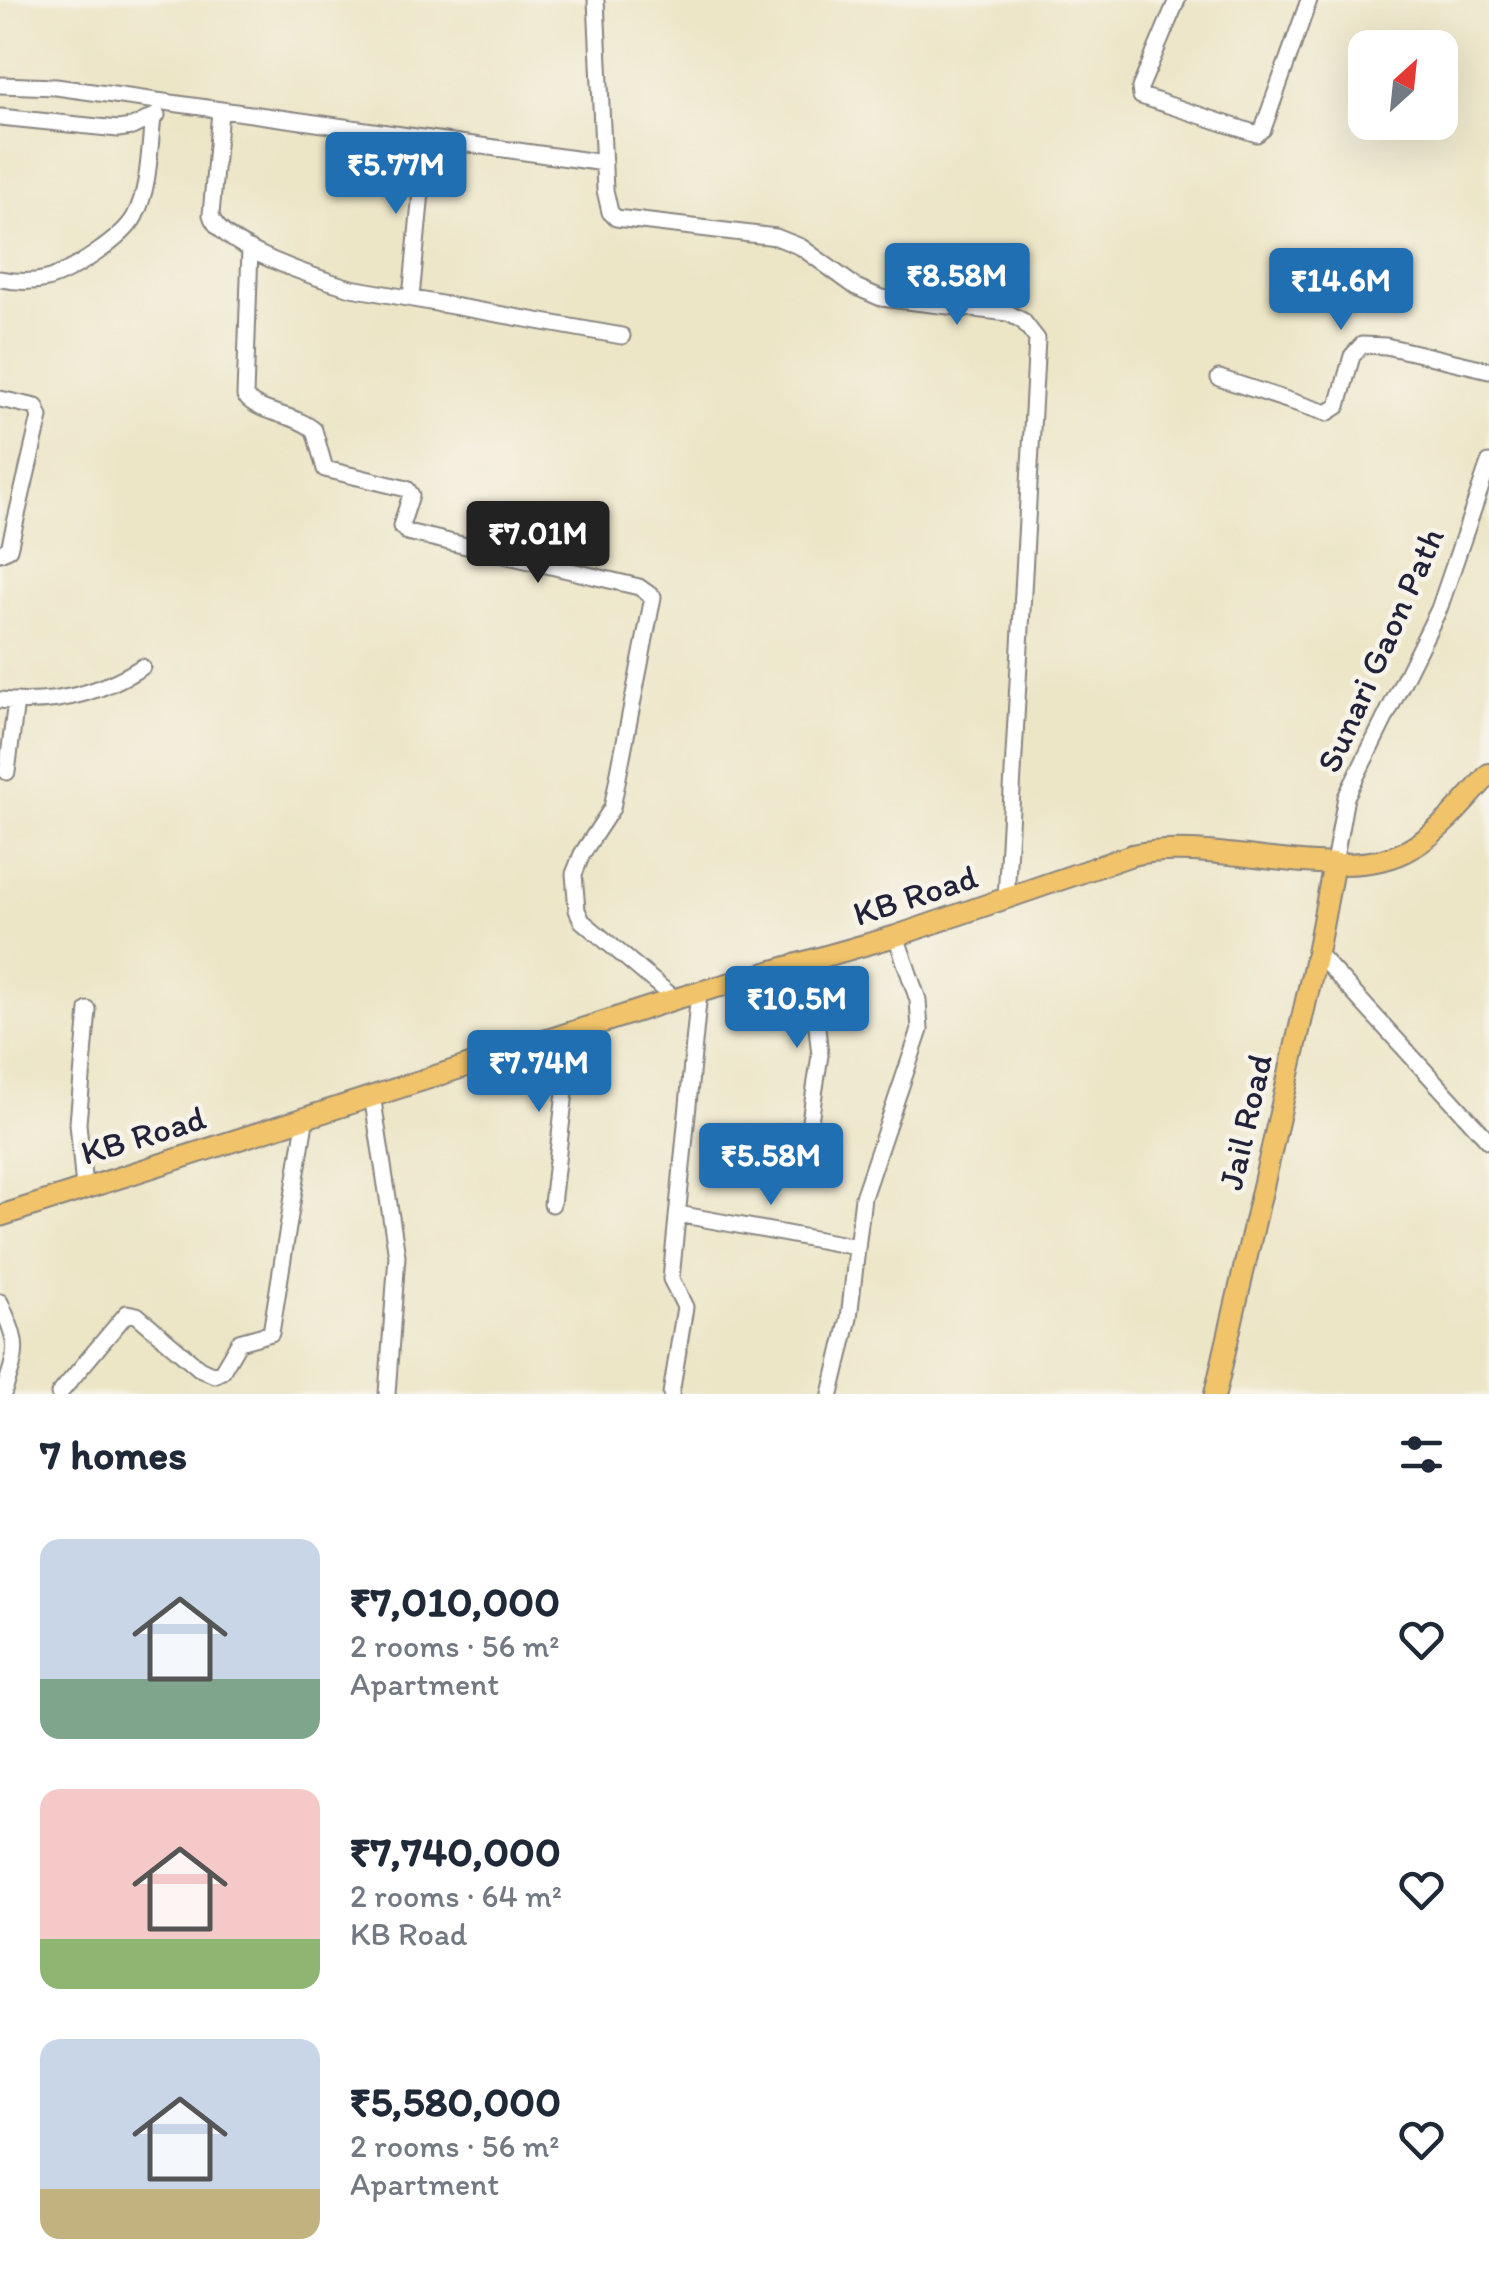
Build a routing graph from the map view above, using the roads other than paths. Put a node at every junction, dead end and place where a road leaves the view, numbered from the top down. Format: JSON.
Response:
{"nodes":[{"id":1,"x":596,"y":0,"type":"edge"},
{"id":2,"x":1178,"y":0,"type":"edge"},
{"id":3,"x":1309,"y":0,"type":"edge"},
{"id":4,"x":0,"y":84,"type":"edge"},
{"id":5,"x":174,"y":106,"type":"junction"},
{"id":6,"x":220,"y":111,"type":"junction"},
{"id":7,"x":0,"y":117,"type":"edge"},
{"id":8,"x":153,"y":117,"type":"junction"},
{"id":9,"x":426,"y":139,"type":"junction"},
{"id":10,"x":604,"y":163,"type":"junction"},
{"id":11,"x":250,"y":249,"type":"junction"},
{"id":12,"x":0,"y":280,"type":"edge"},
{"id":13,"x":411,"y":298,"type":"junction"},
{"id":14,"x":622,"y":336,"type":"dead end"},
{"id":15,"x":1489,"y":370,"type":"edge"},
{"id":16,"x":1219,"y":378,"type":"dead end"},
{"id":17,"x":0,"y":399,"type":"edge"},
{"id":18,"x":1489,"y":463,"type":"edge"},
{"id":19,"x":0,"y":552,"type":"edge"},
{"id":20,"x":142,"y":667,"type":"dead end"},
{"id":21,"x":8,"y":701,"type":"edge"},
{"id":22,"x":7,"y":772,"type":"dead end"},
{"id":23,"x":1489,"y":774,"type":"edge"},
{"id":24,"x":1334,"y":863,"type":"junction"},
{"id":25,"x":1006,"y":899,"type":"junction"},
{"id":26,"x":896,"y":936,"type":"junction"},
{"id":27,"x":1317,"y":953,"type":"junction"},
{"id":28,"x":810,"y":962,"type":"junction"},
{"id":29,"x":699,"y":992,"type":"junction"},
{"id":30,"x":675,"y":999,"type":"junction"},
{"id":31,"x":88,"y":1010,"type":"dead end"},
{"id":32,"x":572,"y":1032,"type":"junction"},
{"id":33,"x":372,"y":1095,"type":"junction"},
{"id":34,"x":306,"y":1116,"type":"junction"},
{"id":35,"x":808,"y":1141,"type":"dead end"},
{"id":36,"x":1489,"y":1141,"type":"edge"},
{"id":37,"x":84,"y":1188,"type":"junction"},
{"id":38,"x":552,"y":1204,"type":"dead end"},
{"id":39,"x":678,"y":1214,"type":"junction"},
{"id":40,"x":0,"y":1216,"type":"edge"},
{"id":41,"x":857,"y":1247,"type":"junction"},
{"id":42,"x":0,"y":1302,"type":"edge"},
{"id":43,"x":3,"y":1394,"type":"edge"},
{"id":44,"x":58,"y":1394,"type":"edge"},
{"id":45,"x":387,"y":1394,"type":"edge"},
{"id":46,"x":671,"y":1394,"type":"edge"},
{"id":47,"x":831,"y":1394,"type":"edge"},
{"id":48,"x":1215,"y":1394,"type":"edge"}],
"edges":[{"from":1,"to":10,"type":"street"},
{"from":2,"to":3,"type":"street"},
{"from":4,"to":5,"type":"street"},
{"from":5,"to":6,"type":"street"},
{"from":5,"to":8,"type":"street"},
{"from":6,"to":9,"type":"street"},
{"from":6,"to":11,"type":"street"},
{"from":7,"to":8,"type":"street"},
{"from":8,"to":12,"type":"street"},
{"from":9,"to":10,"type":"street"},
{"from":9,"to":13,"type":"street"},
{"from":10,"to":25,"type":"street"},
{"from":11,"to":13,"type":"street"},
{"from":11,"to":30,"type":"street"},
{"from":13,"to":14,"type":"street"},
{"from":15,"to":16,"type":"street"},
{"from":17,"to":19,"type":"street"},
{"from":18,"to":24,"type":"street","name":"Sunari Gaon Path"},
{"from":20,"to":21,"type":"street"},
{"from":21,"to":22,"type":"street"},
{"from":23,"to":24,"type":"main road","name":"KB Road"},
{"from":24,"to":25,"type":"main road","name":"KB Road"},
{"from":24,"to":27,"type":"main road","name":"Jail Road"},
{"from":25,"to":26,"type":"main road","name":"KB Road"},
{"from":26,"to":28,"type":"main road","name":"KB Road"},
{"from":26,"to":41,"type":"street"},
{"from":27,"to":36,"type":"street"},
{"from":27,"to":48,"type":"main road","name":"Jail Road"},
{"from":28,"to":29,"type":"main road","name":"KB Road"},
{"from":28,"to":35,"type":"street"},
{"from":29,"to":30,"type":"main road","name":"KB Road"},
{"from":29,"to":39,"type":"street"},
{"from":30,"to":32,"type":"main road","name":"KB Road"},
{"from":31,"to":37,"type":"street"},
{"from":32,"to":33,"type":"main road","name":"KB Road"},
{"from":32,"to":38,"type":"street"},
{"from":33,"to":34,"type":"main road","name":"KB Road"},
{"from":33,"to":45,"type":"street"},
{"from":34,"to":37,"type":"main road","name":"KB Road"},
{"from":34,"to":44,"type":"street"},
{"from":37,"to":40,"type":"main road","name":"KB Road"},
{"from":39,"to":41,"type":"street"},
{"from":39,"to":46,"type":"street"},
{"from":41,"to":47,"type":"street"},
{"from":42,"to":43,"type":"street"}]}
